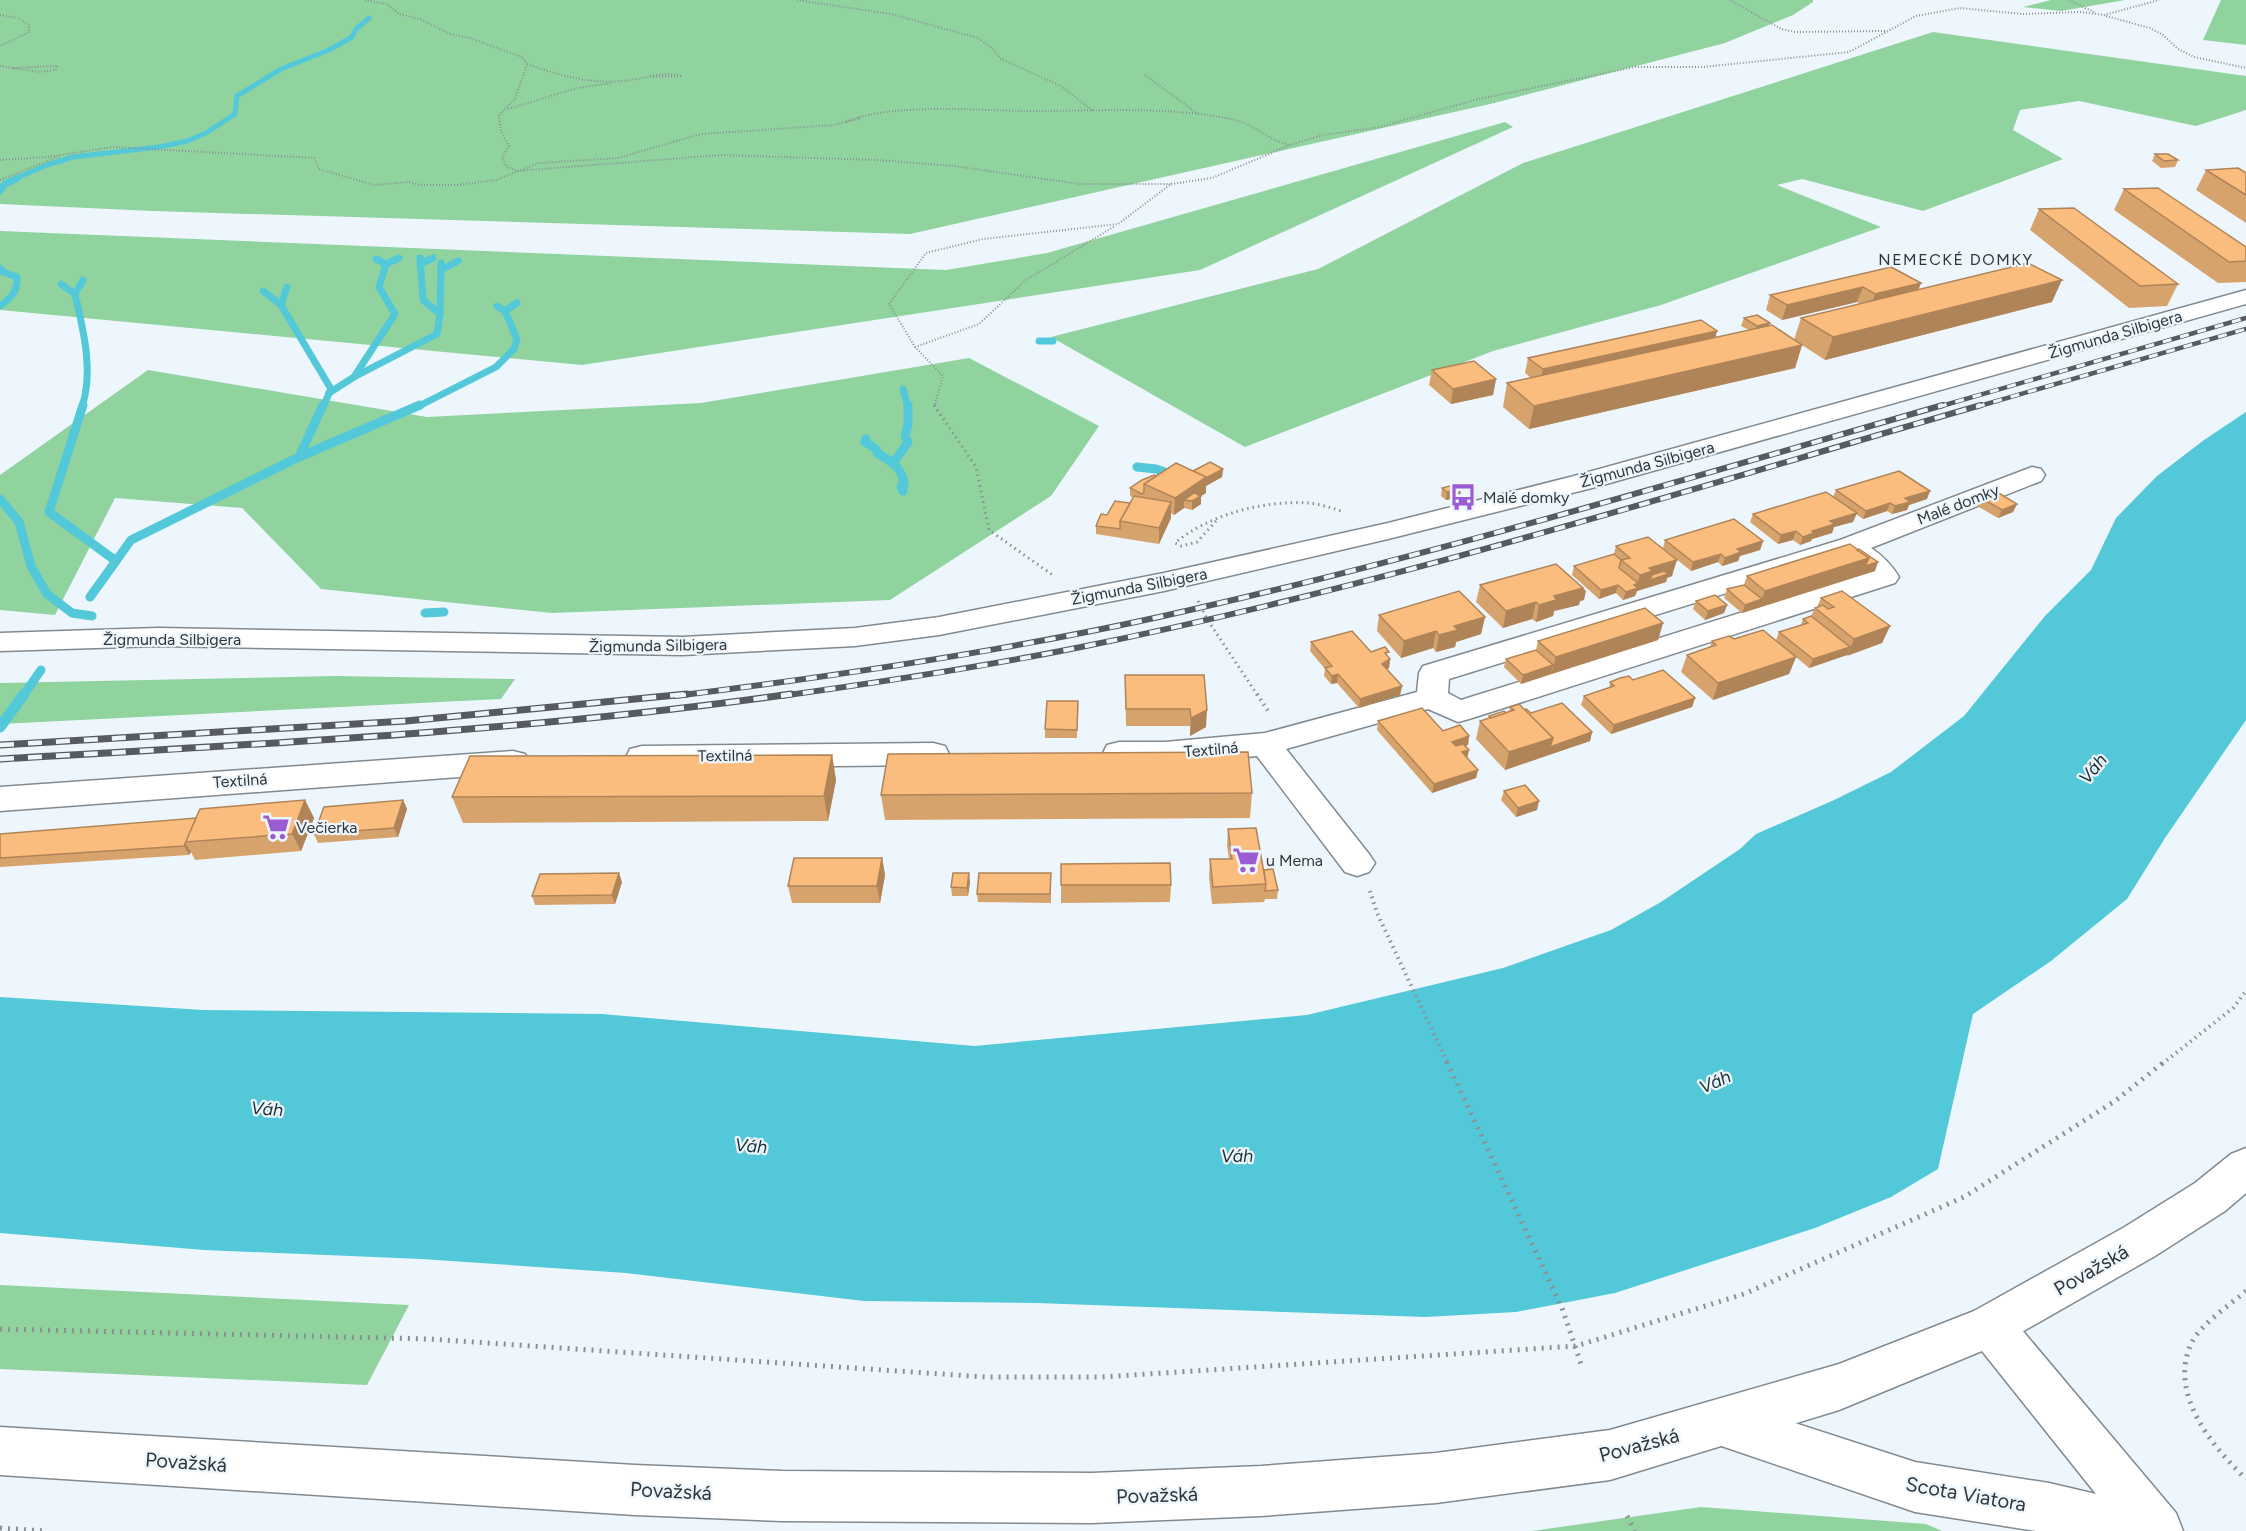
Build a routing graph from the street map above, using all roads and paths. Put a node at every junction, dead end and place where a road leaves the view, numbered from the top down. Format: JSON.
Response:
{"nodes":[{"id":1,"x":365,"y":0,"type":"edge"},
{"id":2,"x":796,"y":0,"type":"edge"},
{"id":3,"x":813,"y":0,"type":"edge"},
{"id":4,"x":1730,"y":0,"type":"edge"},
{"id":5,"x":2070,"y":0,"type":"edge"},
{"id":6,"x":2159,"y":0,"type":"edge"},
{"id":7,"x":819,"y":3,"type":"junction"},
{"id":8,"x":0,"y":15,"type":"edge"},
{"id":9,"x":2104,"y":15,"type":"junction"},
{"id":10,"x":1887,"y":31,"type":"junction"},
{"id":11,"x":0,"y":46,"type":"edge"},
{"id":12,"x":527,"y":64,"type":"junction"},
{"id":13,"x":0,"y":66,"type":"edge"},
{"id":14,"x":12,"y":68,"type":"junction"},
{"id":15,"x":2246,"y":68,"type":"edge"},
{"id":16,"x":1145,"y":75,"type":"dead end"},
{"id":17,"x":651,"y":77,"type":"junction"},
{"id":18,"x":620,"y":81,"type":"junction"},
{"id":19,"x":506,"y":109,"type":"junction"},
{"id":20,"x":1093,"y":111,"type":"junction"},
{"id":21,"x":1201,"y":116,"type":"junction"},
{"id":22,"x":1290,"y":145,"type":"junction"},
{"id":23,"x":67,"y":153,"type":"junction"},
{"id":24,"x":0,"y":160,"type":"edge"},
{"id":25,"x":516,"y":171,"type":"junction"},
{"id":26,"x":0,"y":180,"type":"edge"},
{"id":27,"x":1171,"y":184,"type":"junction"},
{"id":28,"x":1118,"y":224,"type":"junction"},
{"id":29,"x":2246,"y":297,"type":"edge"},
{"id":30,"x":915,"y":347,"type":"junction"},
{"id":31,"x":2032,"y":475,"type":"dead end"},
{"id":32,"x":1216,"y":521,"type":"junction"},
{"id":33,"x":1388,"y":531,"type":"junction"},
{"id":34,"x":1850,"y":546,"type":"junction"},
{"id":35,"x":1203,"y":595,"type":"dead end"},
{"id":36,"x":1084,"y":597,"type":"junction"},
{"id":37,"x":0,"y":642,"type":"edge"},
{"id":38,"x":1432,"y":698,"type":"junction"},
{"id":39,"x":1276,"y":742,"type":"junction"},
{"id":40,"x":1093,"y":753,"type":"edge"},
{"id":41,"x":961,"y":754,"type":"edge"},
{"id":42,"x":618,"y":758,"type":"edge"},
{"id":43,"x":537,"y":761,"type":"edge"},
{"id":44,"x":0,"y":799,"type":"edge"},
{"id":45,"x":1357,"y":863,"type":"dead end"},
{"id":46,"x":1377,"y":913,"type":"dead end"},
{"id":47,"x":2246,"y":991,"type":"edge"},
{"id":48,"x":2246,"y":1167,"type":"edge"},
{"id":49,"x":2246,"y":1291,"type":"edge"},
{"id":50,"x":1990,"y":1326,"type":"junction"},
{"id":51,"x":0,"y":1329,"type":"edge"},
{"id":52,"x":1576,"y":1346,"type":"junction"},
{"id":53,"x":1582,"y":1367,"type":"dead end"},
{"id":54,"x":1721,"y":1423,"type":"junction"},
{"id":55,"x":0,"y":1451,"type":"edge"},
{"id":56,"x":2246,"y":1479,"type":"edge"},
{"id":57,"x":1627,"y":1516,"type":"dead end"},
{"id":58,"x":0,"y":1528,"type":"edge"},
{"id":59,"x":45,"y":1531,"type":"edge"},
{"id":60,"x":1635,"y":1531,"type":"edge"},
{"id":61,"x":2147,"y":1531,"type":"edge"},
{"id":62,"x":2158,"y":1531,"type":"edge"}],
"edges":[{"from":1,"to":12,"type":"path"},
{"from":2,"to":7,"type":"path"},
{"from":3,"to":7,"type":"path"},
{"from":4,"to":10,"type":"path"},
{"from":5,"to":9,"type":"path"},
{"from":6,"to":9,"type":"path"},
{"from":7,"to":20,"type":"path"},
{"from":8,"to":11,"type":"path"},
{"from":9,"to":10,"type":"path"},
{"from":9,"to":15,"type":"path"},
{"from":10,"to":22,"type":"path"},
{"from":12,"to":18,"type":"path"},
{"from":12,"to":19,"type":"path"},
{"from":13,"to":14,"type":"path"},
{"from":14,"to":14,"type":"path"},
{"from":16,"to":21,"type":"path"},
{"from":17,"to":17,"type":"path"},
{"from":17,"to":18,"type":"path"},
{"from":18,"to":19,"type":"path"},
{"from":19,"to":25,"type":"path"},
{"from":20,"to":21,"type":"path"},
{"from":20,"to":25,"type":"path"},
{"from":21,"to":22,"type":"path"},
{"from":22,"to":27,"type":"path"},
{"from":23,"to":24,"type":"path"},
{"from":23,"to":25,"type":"path"},
{"from":23,"to":26,"type":"path"},
{"from":25,"to":27,"type":"path"},
{"from":27,"to":28,"type":"path"},
{"from":28,"to":30,"type":"path"},
{"from":28,"to":30,"type":"path"},
{"from":29,"to":33,"type":"street","name":"Žigmunda Silbigera"},
{"from":30,"to":36,"type":"path"},
{"from":31,"to":34,"type":"street","name":"Malé domky"},
{"from":32,"to":32,"type":"path"},
{"from":32,"to":33,"type":"path"},
{"from":33,"to":36,"type":"street","name":"Žigmunda Silbigera"},
{"from":34,"to":38,"type":"street","name":"Malé domky"},
{"from":34,"to":38,"type":"street"},
{"from":35,"to":39,"type":"path"},
{"from":36,"to":37,"type":"street","name":"Žigmunda Silbigera"},
{"from":38,"to":39,"type":"street"},
{"from":39,"to":40,"type":"street","name":"Textilná"},
{"from":39,"to":45,"type":"street"},
{"from":41,"to":42,"type":"street","name":"Textilná"},
{"from":43,"to":44,"type":"street","name":"Textilná"},
{"from":46,"to":52,"type":"path"},
{"from":47,"to":52,"type":"path"},
{"from":48,"to":50,"type":"street","name":"Považská"},
{"from":49,"to":56,"type":"path"},
{"from":50,"to":54,"type":"street","name":"Považská"},
{"from":50,"to":62,"type":"street"},
{"from":51,"to":52,"type":"path"},
{"from":52,"to":53,"type":"path"},
{"from":54,"to":55,"type":"street","name":"Považská"},
{"from":54,"to":61,"type":"street","name":"Scota Viatora"},
{"from":57,"to":60,"type":"path"},
{"from":58,"to":59,"type":"path"}]}
